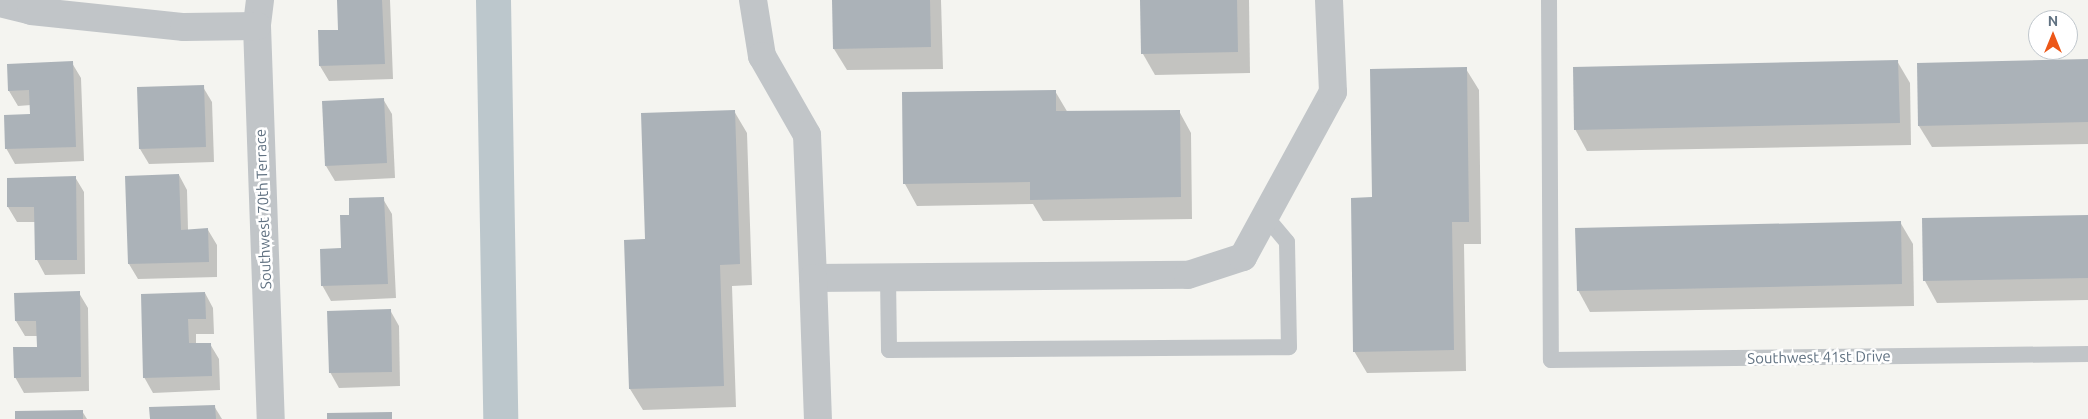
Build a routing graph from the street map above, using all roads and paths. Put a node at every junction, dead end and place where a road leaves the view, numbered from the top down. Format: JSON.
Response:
{"nodes":[{"id":1,"x":753,"y":0,"type":"edge"},
{"id":2,"x":1329,"y":0,"type":"edge"},
{"id":3,"x":1548,"y":0,"type":"edge"},
{"id":4,"x":0,"y":3,"type":"edge"},
{"id":5,"x":258,"y":13,"type":"edge"},
{"id":6,"x":1266,"y":217,"type":"junction"},
{"id":7,"x":888,"y":277,"type":"junction"},
{"id":8,"x":813,"y":278,"type":"junction"},
{"id":9,"x":2088,"y":354,"type":"edge"},
{"id":10,"x":271,"y":419,"type":"edge"},
{"id":11,"x":818,"y":419,"type":"edge"}],
"edges":[{"from":1,"to":8,"type":"street"},
{"from":2,"to":6,"type":"street"},
{"from":3,"to":9,"type":"lane","name":"Southwest 41st Drive"},
{"from":4,"to":5,"type":"street"},
{"from":5,"to":10,"type":"street","name":"Southwest 70th Terrace"},
{"from":6,"to":7,"type":"street"},
{"from":6,"to":7,"type":"lane"},
{"from":7,"to":8,"type":"street"},
{"from":8,"to":11,"type":"street"}]}
